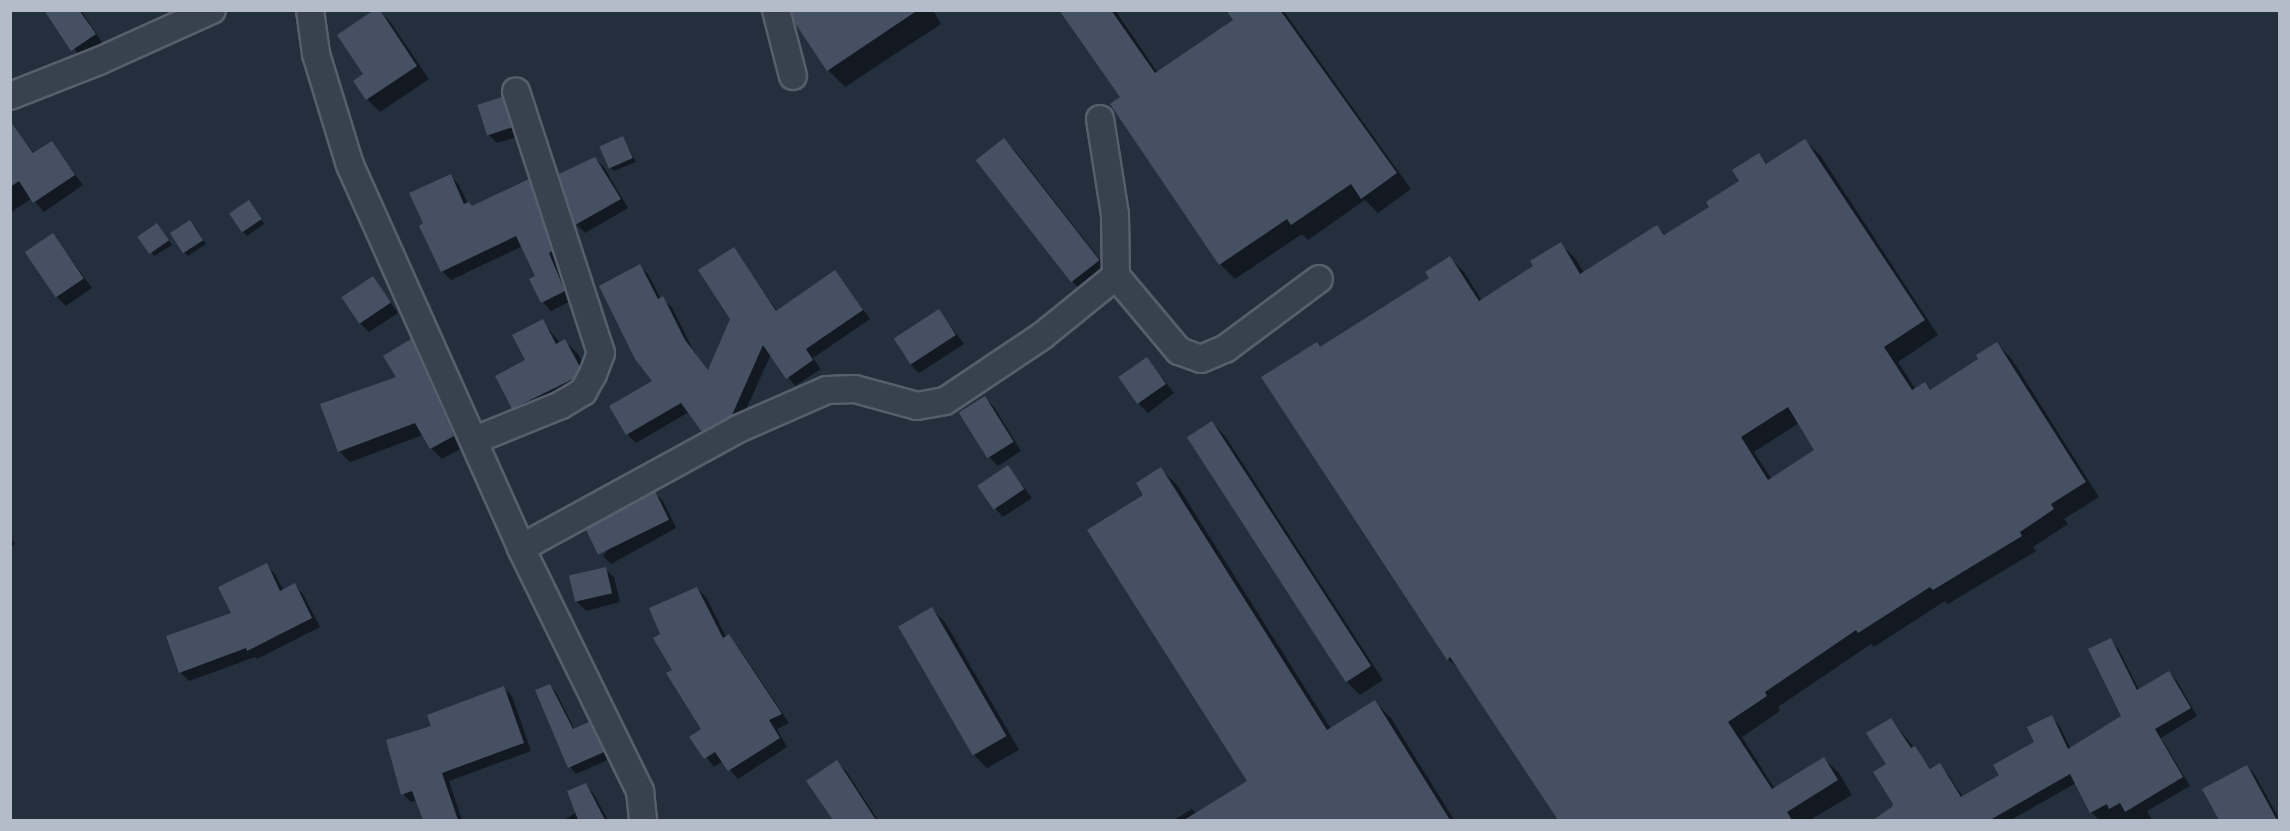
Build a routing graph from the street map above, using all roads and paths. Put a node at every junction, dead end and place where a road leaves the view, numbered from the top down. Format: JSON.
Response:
{"nodes":[{"id":1,"x":212,"y":10,"type":"edge"},
{"id":2,"x":310,"y":10,"type":"edge"},
{"id":3,"x":776,"y":10,"type":"edge"},
{"id":4,"x":793,"y":76,"type":"dead end"},
{"id":5,"x":516,"y":91,"type":"dead end"},
{"id":6,"x":10,"y":96,"type":"edge"},
{"id":7,"x":1100,"y":119,"type":"dead end"},
{"id":8,"x":1116,"y":276,"type":"junction"},
{"id":9,"x":1319,"y":279,"type":"dead end"},
{"id":10,"x":475,"y":440,"type":"junction"},
{"id":11,"x":521,"y":548,"type":"junction"},
{"id":12,"x":643,"y":820,"type":"edge"}],
"edges":[{"from":1,"to":6,"type":"street"},
{"from":2,"to":10,"type":"street"},
{"from":3,"to":4,"type":"street"},
{"from":5,"to":10,"type":"street"},
{"from":7,"to":8,"type":"street"},
{"from":8,"to":9,"type":"street"},
{"from":8,"to":11,"type":"street"},
{"from":10,"to":11,"type":"street"},
{"from":11,"to":12,"type":"street"}]}
